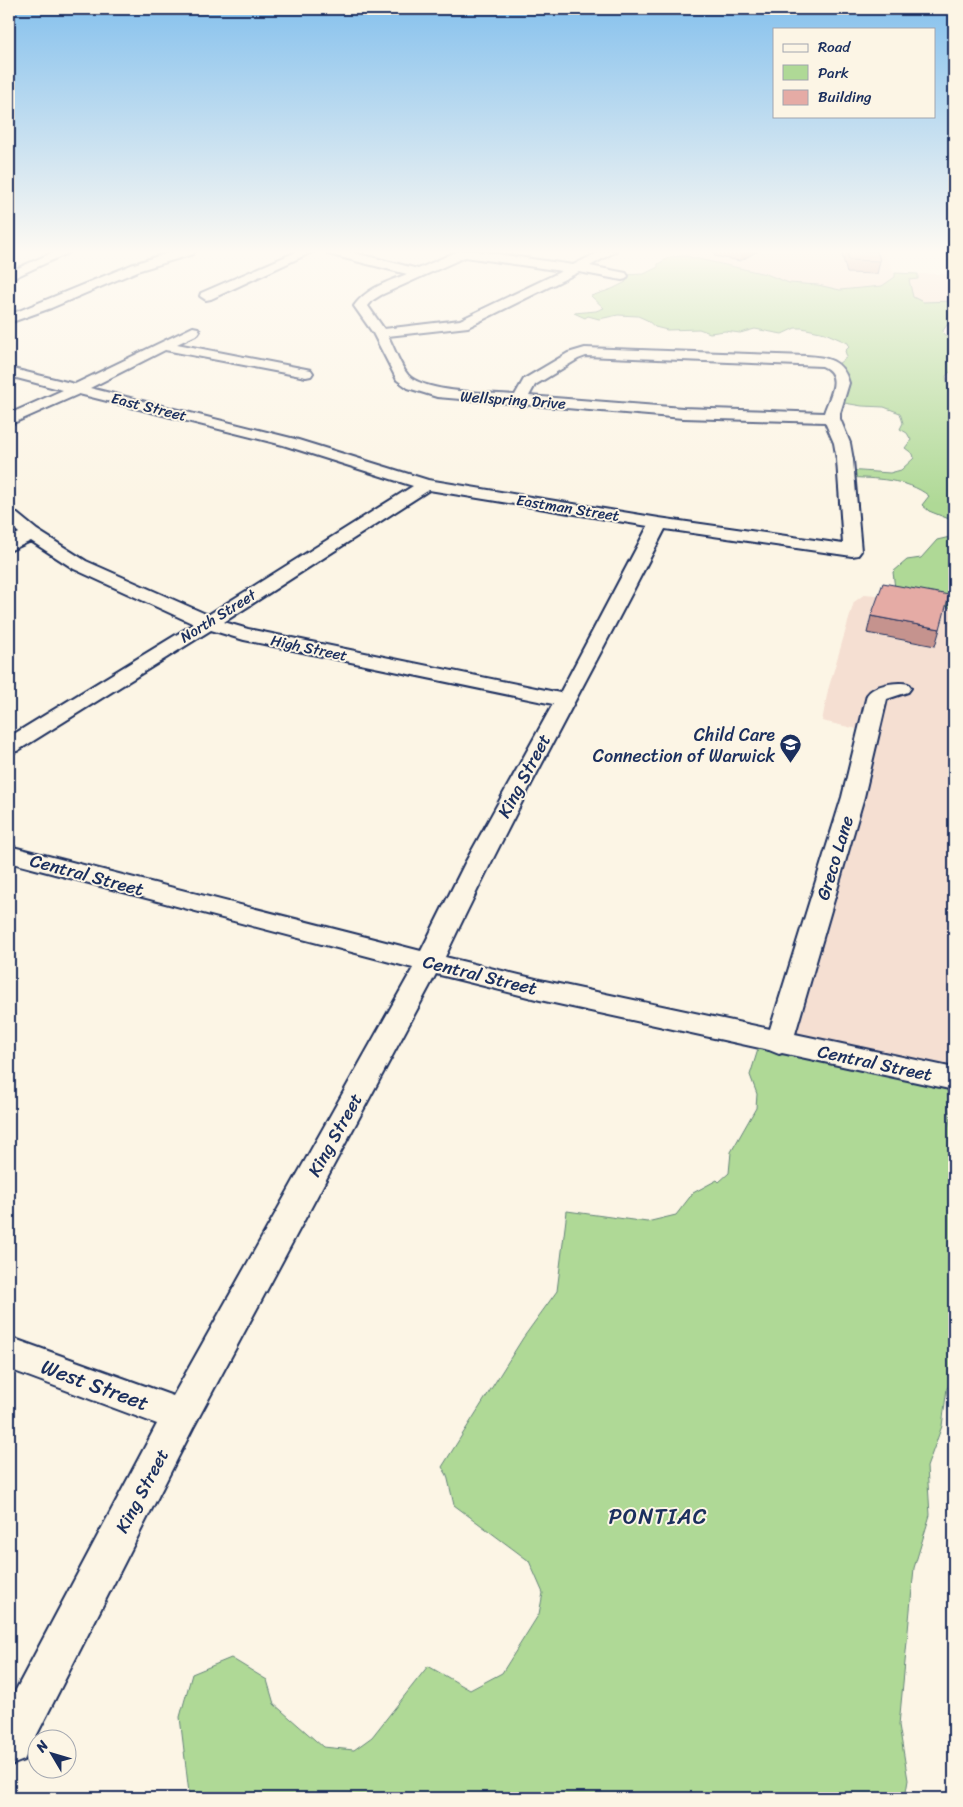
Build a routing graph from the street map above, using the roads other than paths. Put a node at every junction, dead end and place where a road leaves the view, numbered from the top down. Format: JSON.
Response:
{"nodes":[{"id":1,"x":185,"y":335,"type":"edge"},
{"id":2,"x":381,"y":335,"type":"edge"},
{"id":3,"x":164,"y":346,"type":"junction"},
{"id":4,"x":9,"y":372,"type":"edge"},
{"id":5,"x":306,"y":373,"type":"dead end"},
{"id":6,"x":77,"y":389,"type":"junction"},
{"id":7,"x":520,"y":399,"type":"junction"},
{"id":8,"x":832,"y":418,"type":"junction"},
{"id":9,"x":9,"y":420,"type":"edge"},
{"id":10,"x":289,"y":442,"type":"joint"},
{"id":11,"x":426,"y":485,"type":"junction"},
{"id":12,"x":9,"y":516,"type":"edge"},
{"id":13,"x":658,"y":523,"type":"junction"},
{"id":14,"x":31,"y":534,"type":"junction"},
{"id":15,"x":9,"y":546,"type":"edge"},
{"id":16,"x":209,"y":624,"type":"junction"},
{"id":17,"x":901,"y":688,"type":"dead end"},
{"id":18,"x":565,"y":700,"type":"junction"},
{"id":19,"x":9,"y":746,"type":"edge"},
{"id":20,"x":9,"y":854,"type":"edge"},
{"id":21,"x":429,"y":962,"type":"junction"},
{"id":22,"x":779,"y":1042,"type":"junction"},
{"id":23,"x":954,"y":1080,"type":"edge"},
{"id":24,"x":9,"y":1353,"type":"edge"},
{"id":25,"x":181,"y":1416,"type":"junction"},
{"id":26,"x":9,"y":1745,"type":"edge"}],
"edges":[{"from":1,"to":3,"type":"street"},
{"from":2,"to":7,"type":"street","name":"Wellspring Drive"},
{"from":3,"to":5,"type":"street"},
{"from":3,"to":6,"type":"street"},
{"from":4,"to":6,"type":"street","name":"East Street"},
{"from":6,"to":9,"type":"street"},
{"from":6,"to":10,"type":"street","name":"East Street"},
{"from":7,"to":8,"type":"street","name":"Wellspring Drive"},
{"from":7,"to":8,"type":"street"},
{"from":8,"to":13,"type":"street","name":"Eastman Street"},
{"from":10,"to":11,"type":"street","name":"Eastman Street"},
{"from":11,"to":13,"type":"street","name":"Eastman Street"},
{"from":11,"to":16,"type":"street","name":"North Street"},
{"from":12,"to":14,"type":"street","name":"High Street"},
{"from":13,"to":18,"type":"street","name":"King Street"},
{"from":14,"to":15,"type":"street"},
{"from":14,"to":16,"type":"street","name":"High Street"},
{"from":16,"to":18,"type":"street","name":"High Street"},
{"from":16,"to":19,"type":"street","name":"North Street"},
{"from":17,"to":22,"type":"street","name":"Greco Lane"},
{"from":18,"to":21,"type":"street","name":"King Street"},
{"from":20,"to":21,"type":"street","name":"Central Street"},
{"from":21,"to":22,"type":"street","name":"Central Street"},
{"from":21,"to":25,"type":"street","name":"King Street"},
{"from":22,"to":23,"type":"street","name":"Central Street"},
{"from":24,"to":25,"type":"street","name":"West Street"},
{"from":25,"to":26,"type":"street","name":"King Street"}]}
